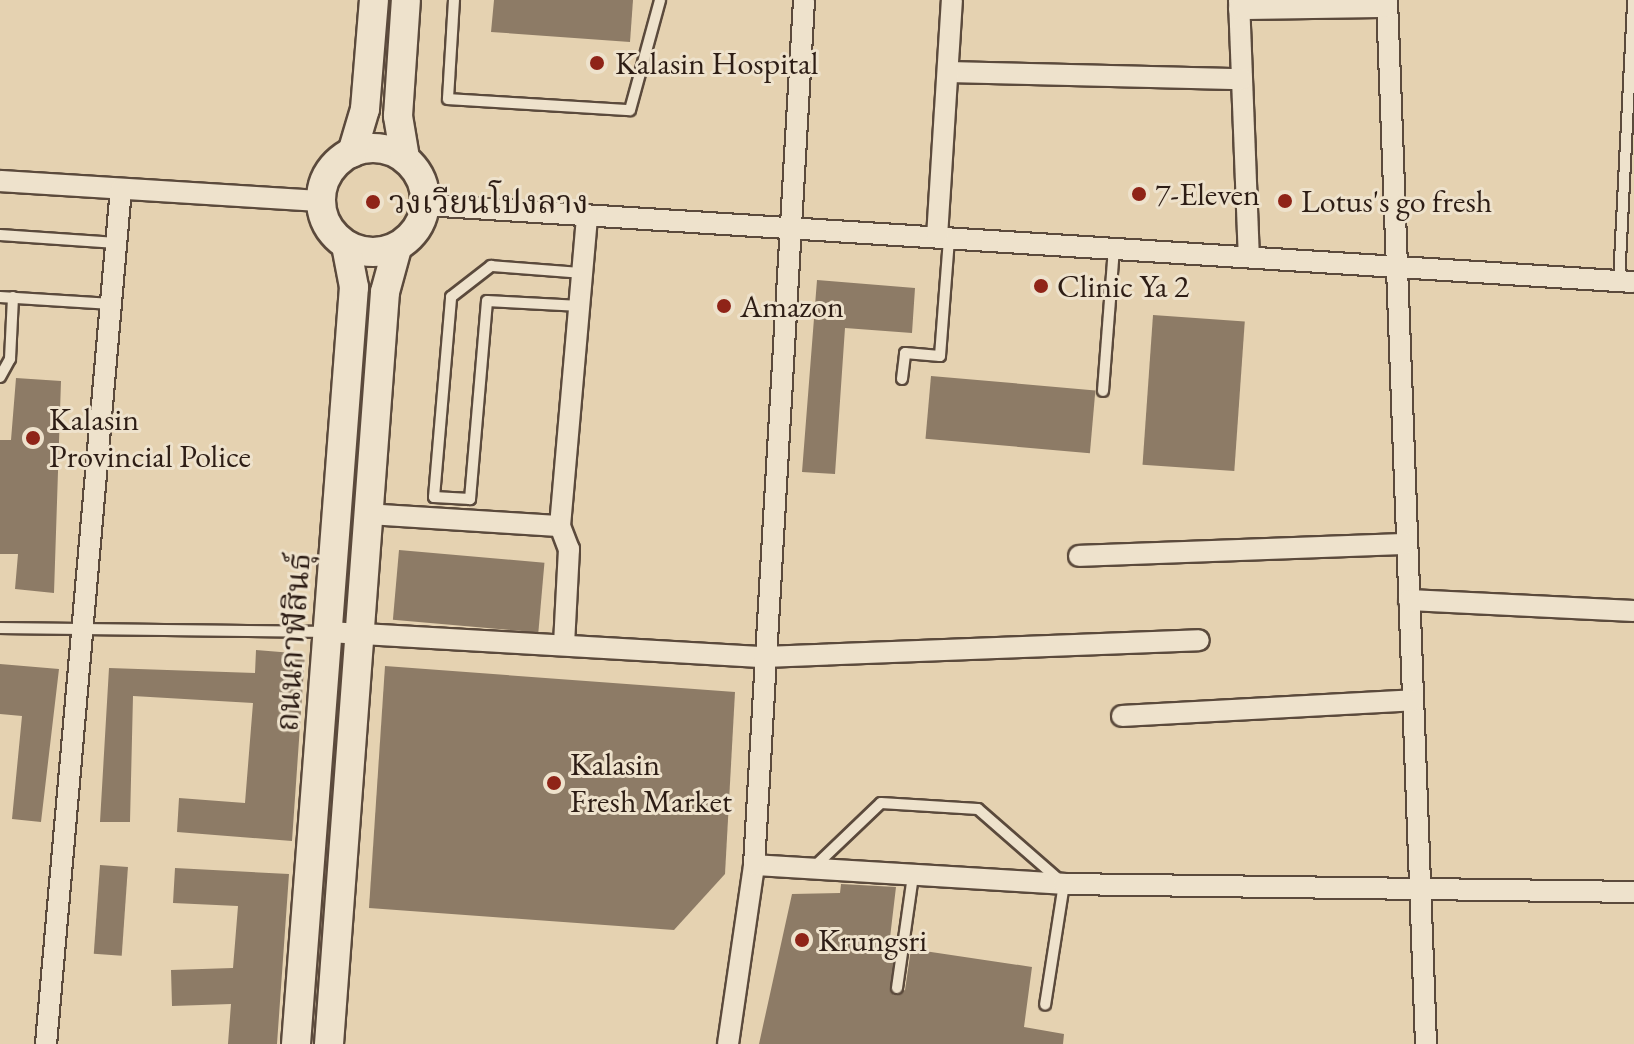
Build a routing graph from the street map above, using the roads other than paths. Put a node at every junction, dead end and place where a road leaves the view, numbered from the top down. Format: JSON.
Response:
{"nodes":[{"id":1,"x":374,"y":0,"type":"edge"},
{"id":2,"x":406,"y":0,"type":"edge"},
{"id":3,"x":454,"y":0,"type":"edge"},
{"id":4,"x":660,"y":0,"type":"edge"},
{"id":5,"x":804,"y":0,"type":"edge"},
{"id":6,"x":952,"y":0,"type":"edge"},
{"id":7,"x":1633,"y":0,"type":"edge"},
{"id":8,"x":1387,"y":3,"type":"edge"},
{"id":9,"x":1239,"y":4,"type":"edge"},
{"id":10,"x":948,"y":72,"type":"junction"},
{"id":11,"x":1242,"y":79,"type":"junction"},
{"id":12,"x":352,"y":153,"type":"junction"},
{"id":13,"x":405,"y":158,"type":"junction"},
{"id":14,"x":0,"y":181,"type":"edge"},
{"id":15,"x":121,"y":189,"type":"junction"},
{"id":16,"x":321,"y":201,"type":"junction"},
{"id":17,"x":426,"y":205,"type":"junction"},
{"id":18,"x":587,"y":217,"type":"junction"},
{"id":19,"x":793,"y":229,"type":"junction"},
{"id":20,"x":0,"y":235,"type":"edge"},
{"id":21,"x":943,"y":238,"type":"junction"},
{"id":22,"x":117,"y":243,"type":"junction"},
{"id":23,"x":346,"y":245,"type":"junction"},
{"id":24,"x":397,"y":248,"type":"junction"},
{"id":25,"x":1114,"y":248,"type":"junction"},
{"id":26,"x":1249,"y":257,"type":"junction"},
{"id":27,"x":1397,"y":268,"type":"junction"},
{"id":28,"x":583,"y":273,"type":"junction"},
{"id":29,"x":1626,"y":281,"type":"edge"},
{"id":30,"x":0,"y":297,"type":"edge"},
{"id":31,"x":13,"y":297,"type":"junction"},
{"id":32,"x":112,"y":304,"type":"junction"},
{"id":33,"x":580,"y":306,"type":"junction"},
{"id":34,"x":0,"y":377,"type":"edge"},
{"id":35,"x":902,"y":379,"type":"dead end"},
{"id":36,"x":1103,"y":391,"type":"dead end"},
{"id":37,"x":367,"y":514,"type":"junction"},
{"id":38,"x":560,"y":526,"type":"junction"},
{"id":39,"x":1407,"y":544,"type":"junction"},
{"id":40,"x":1079,"y":556,"type":"dead end"},
{"id":41,"x":1409,"y":600,"type":"junction"},
{"id":42,"x":1634,"y":611,"type":"edge"},
{"id":43,"x":0,"y":628,"type":"edge"},
{"id":44,"x":82,"y":630,"type":"junction"},
{"id":45,"x":328,"y":632,"type":"junction"},
{"id":46,"x":359,"y":634,"type":"junction"},
{"id":47,"x":1199,"y":640,"type":"dead end"},
{"id":48,"x":564,"y":644,"type":"junction"},
{"id":49,"x":764,"y":657,"type":"junction"},
{"id":50,"x":1413,"y":700,"type":"junction"},
{"id":51,"x":1122,"y":716,"type":"dead end"},
{"id":52,"x":754,"y":865,"type":"junction"},
{"id":53,"x":813,"y":869,"type":"junction"},
{"id":54,"x":913,"y":875,"type":"junction"},
{"id":55,"x":1064,"y":884,"type":"junction"},
{"id":56,"x":1420,"y":890,"type":"junction"},
{"id":57,"x":1634,"y":892,"type":"edge"},
{"id":58,"x":897,"y":988,"type":"dead end"},
{"id":59,"x":1045,"y":1005,"type":"dead end"},
{"id":60,"x":46,"y":1044,"type":"edge"},
{"id":61,"x":296,"y":1044,"type":"edge"},
{"id":62,"x":329,"y":1044,"type":"edge"},
{"id":63,"x":728,"y":1044,"type":"edge"},
{"id":64,"x":1426,"y":1044,"type":"edge"}],
"edges":[{"from":1,"to":12,"type":"main road"},
{"from":2,"to":13,"type":"main road"},
{"from":3,"to":4,"type":"lane"},
{"from":5,"to":19,"type":"street"},
{"from":6,"to":10,"type":"street"},
{"from":7,"to":29,"type":"lane"},
{"from":8,"to":9,"type":"street"},
{"from":8,"to":27,"type":"street"},
{"from":9,"to":11,"type":"street"},
{"from":10,"to":11,"type":"street"},
{"from":10,"to":21,"type":"street"},
{"from":11,"to":26,"type":"street"},
{"from":12,"to":13,"type":"main road"},
{"from":12,"to":16,"type":"main road"},
{"from":13,"to":17,"type":"main road"},
{"from":14,"to":15,"type":"street"},
{"from":15,"to":16,"type":"street"},
{"from":15,"to":22,"type":"street"},
{"from":16,"to":23,"type":"main road"},
{"from":17,"to":18,"type":"street"},
{"from":17,"to":24,"type":"main road"},
{"from":18,"to":19,"type":"street"},
{"from":18,"to":28,"type":"street"},
{"from":19,"to":21,"type":"street"},
{"from":19,"to":49,"type":"street"},
{"from":20,"to":22,"type":"lane"},
{"from":21,"to":25,"type":"street"},
{"from":21,"to":35,"type":"lane"},
{"from":22,"to":32,"type":"street"},
{"from":23,"to":24,"type":"main road"},
{"from":23,"to":45,"type":"main road","name":"ถนนกาฬสินธุ์"},
{"from":24,"to":37,"type":"main road","name":"ถนนกาฬสินธุ์"},
{"from":25,"to":26,"type":"street"},
{"from":25,"to":36,"type":"lane"},
{"from":26,"to":27,"type":"street"},
{"from":27,"to":29,"type":"street"},
{"from":27,"to":39,"type":"street"},
{"from":28,"to":33,"type":"street"},
{"from":28,"to":33,"type":"lane"},
{"from":30,"to":31,"type":"lane"},
{"from":31,"to":32,"type":"lane"},
{"from":31,"to":34,"type":"lane"},
{"from":32,"to":44,"type":"street"},
{"from":33,"to":38,"type":"street"},
{"from":37,"to":38,"type":"street"},
{"from":37,"to":46,"type":"main road","name":"ถนนกาฬสินธุ์"},
{"from":38,"to":48,"type":"street"},
{"from":39,"to":40,"type":"street"},
{"from":39,"to":41,"type":"street"},
{"from":41,"to":42,"type":"street"},
{"from":41,"to":50,"type":"street"},
{"from":43,"to":44,"type":"lane"},
{"from":44,"to":45,"type":"lane"},
{"from":44,"to":60,"type":"street"},
{"from":45,"to":46,"type":"street"},
{"from":45,"to":61,"type":"main road","name":"ถนนกาฬสินธุ์"},
{"from":46,"to":48,"type":"street"},
{"from":46,"to":62,"type":"main road","name":"ถนนกาฬสินธุ์"},
{"from":47,"to":49,"type":"street"},
{"from":48,"to":49,"type":"street"},
{"from":49,"to":52,"type":"street"},
{"from":50,"to":51,"type":"street"},
{"from":50,"to":56,"type":"street"},
{"from":52,"to":53,"type":"street"},
{"from":52,"to":63,"type":"street"},
{"from":53,"to":54,"type":"street"},
{"from":53,"to":55,"type":"lane"},
{"from":54,"to":55,"type":"street"},
{"from":54,"to":58,"type":"lane"},
{"from":55,"to":56,"type":"street"},
{"from":55,"to":59,"type":"lane"},
{"from":56,"to":57,"type":"street"},
{"from":56,"to":64,"type":"street"}]}
